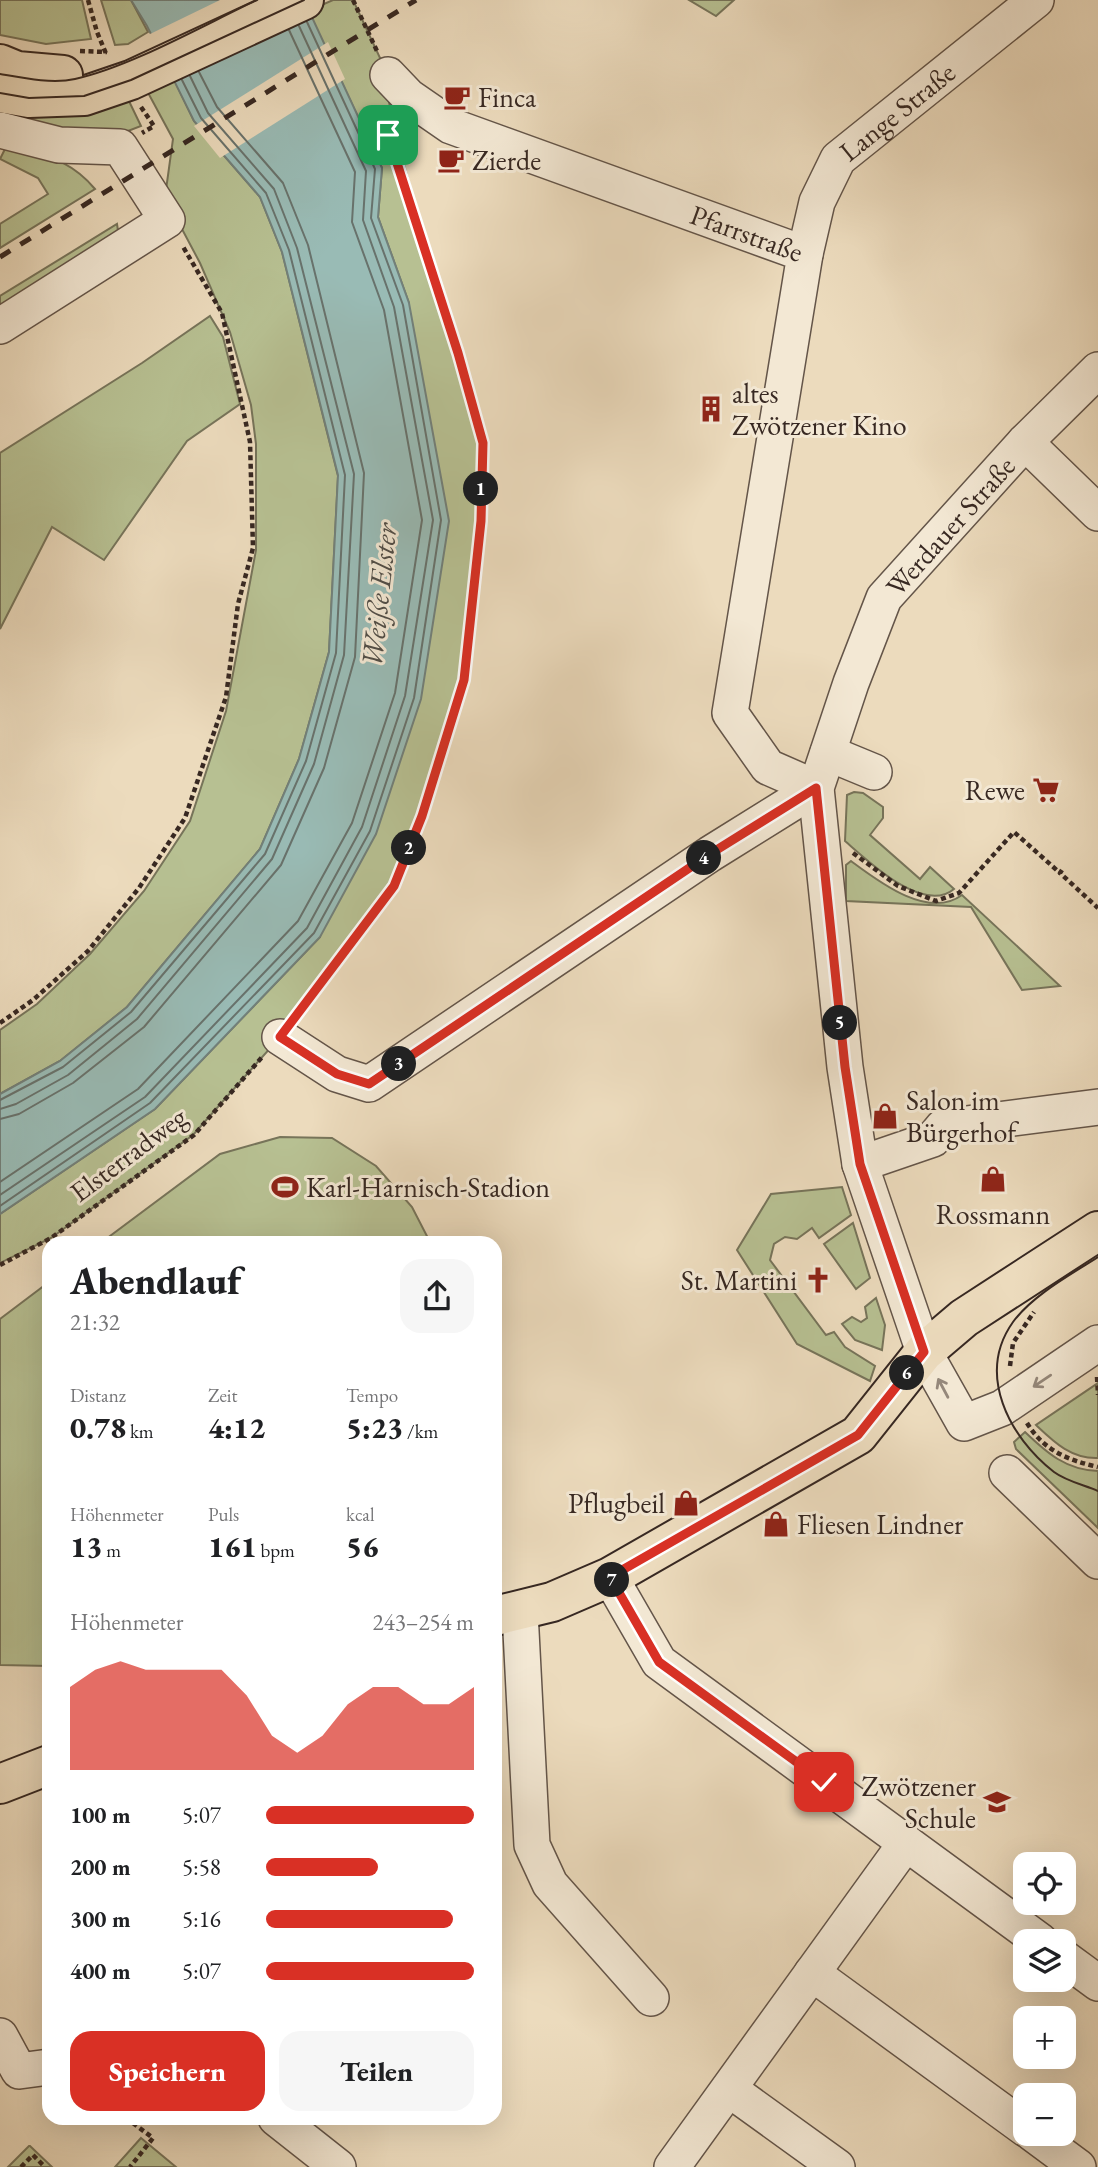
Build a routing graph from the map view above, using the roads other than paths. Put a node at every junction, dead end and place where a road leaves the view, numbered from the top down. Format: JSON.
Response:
{"nodes":[{"id":1,"x":257,"y":0,"type":"edge"},
{"id":2,"x":303,"y":0,"type":"edge"},
{"id":3,"x":1037,"y":0,"type":"edge"},
{"id":4,"x":0,"y":64,"type":"edge"},
{"id":5,"x":127,"y":71,"type":"junction"},
{"id":6,"x":388,"y":75,"type":"road end"},
{"id":7,"x":0,"y":93,"type":"edge"},
{"id":8,"x":0,"y":130,"type":"edge"},
{"id":9,"x":805,"y":254,"type":"junction"},
{"id":10,"x":0,"y":326,"type":"edge"},
{"id":11,"x":1098,"y":370,"type":"edge"},
{"id":12,"x":1025,"y":442,"type":"junction"},
{"id":13,"x":1098,"y":513,"type":"edge"},
{"id":14,"x":828,"y":753,"type":"junction"},
{"id":15,"x":874,"y":772,"type":"dead end"},
{"id":16,"x":816,"y":788,"type":"junction"},
{"id":17,"x":280,"y":1037,"type":"road end"},
{"id":18,"x":1098,"y":1107,"type":"edge"},
{"id":19,"x":860,"y":1164,"type":"junction"},
{"id":20,"x":1098,"y":1231,"type":"edge"},
{"id":21,"x":1098,"y":1343,"type":"edge"},
{"id":22,"x":924,"y":1352,"type":"junction"},
{"id":23,"x":1007,"y":1473,"type":"dead end"},
{"id":24,"x":1098,"y":1561,"type":"edge"},
{"id":25,"x":610,"y":1577,"type":"junction"},
{"id":26,"x":508,"y":1614,"type":"edge"},
{"id":27,"x":42,"y":1768,"type":"edge"},
{"id":28,"x":0,"y":1784,"type":"edge"},
{"id":29,"x":906,"y":1843,"type":"junction"},
{"id":30,"x":1024,"y":1929,"type":"edge"},
{"id":31,"x":1076,"y":1967,"type":"edge"},
{"id":32,"x":812,"y":1973,"type":"junction"},
{"id":33,"x":1098,"y":1983,"type":"edge"},
{"id":34,"x":651,"y":1998,"type":"dead end"},
{"id":35,"x":0,"y":2036,"type":"edge"},
{"id":36,"x":42,"y":2068,"type":"edge"},
{"id":37,"x":729,"y":2089,"type":"junction"},
{"id":38,"x":1013,"y":2120,"type":"edge"},
{"id":39,"x":285,"y":2125,"type":"edge"},
{"id":40,"x":1050,"y":2146,"type":"edge"},
{"id":41,"x":338,"y":2167,"type":"edge"},
{"id":42,"x":672,"y":2167,"type":"edge"},
{"id":43,"x":837,"y":2167,"type":"edge"},
{"id":44,"x":1078,"y":2167,"type":"edge"}],
"edges":[{"from":1,"to":5,"type":"main road"},
{"from":2,"to":5,"type":"main road"},
{"from":3,"to":9,"type":"street","name":"Lange Straße"},
{"from":4,"to":5,"type":"main road"},
{"from":5,"to":7,"type":"main road"},
{"from":6,"to":9,"type":"street","name":"Pfarrstraße"},
{"from":8,"to":10,"type":"street"},
{"from":9,"to":16,"type":"street","name":"Pfarrstraße"},
{"from":11,"to":12,"type":"street","name":"Werdauer Straße"},
{"from":12,"to":13,"type":"street"},
{"from":12,"to":14,"type":"street","name":"Werdauer Straße"},
{"from":14,"to":15,"type":"street"},
{"from":14,"to":16,"type":"street","name":"Werdauer Straße"},
{"from":16,"to":17,"type":"street"},
{"from":16,"to":19,"type":"street"},
{"from":18,"to":19,"type":"street"},
{"from":19,"to":22,"type":"street"},
{"from":20,"to":22,"type":"main road"},
{"from":21,"to":22,"type":"street","one_way":true},
{"from":22,"to":25,"type":"main road"},
{"from":23,"to":24,"type":"street"},
{"from":25,"to":26,"type":"main road"},
{"from":25,"to":29,"type":"street"},
{"from":26,"to":34,"type":"street"},
{"from":27,"to":28,"type":"main road"},
{"from":29,"to":30,"type":"street"},
{"from":29,"to":32,"type":"street"},
{"from":31,"to":33,"type":"street"},
{"from":32,"to":37,"type":"street"},
{"from":32,"to":38,"type":"street"},
{"from":35,"to":36,"type":"street"},
{"from":37,"to":42,"type":"street"},
{"from":37,"to":43,"type":"street"},
{"from":39,"to":41,"type":"street"},
{"from":40,"to":44,"type":"street"}]}
